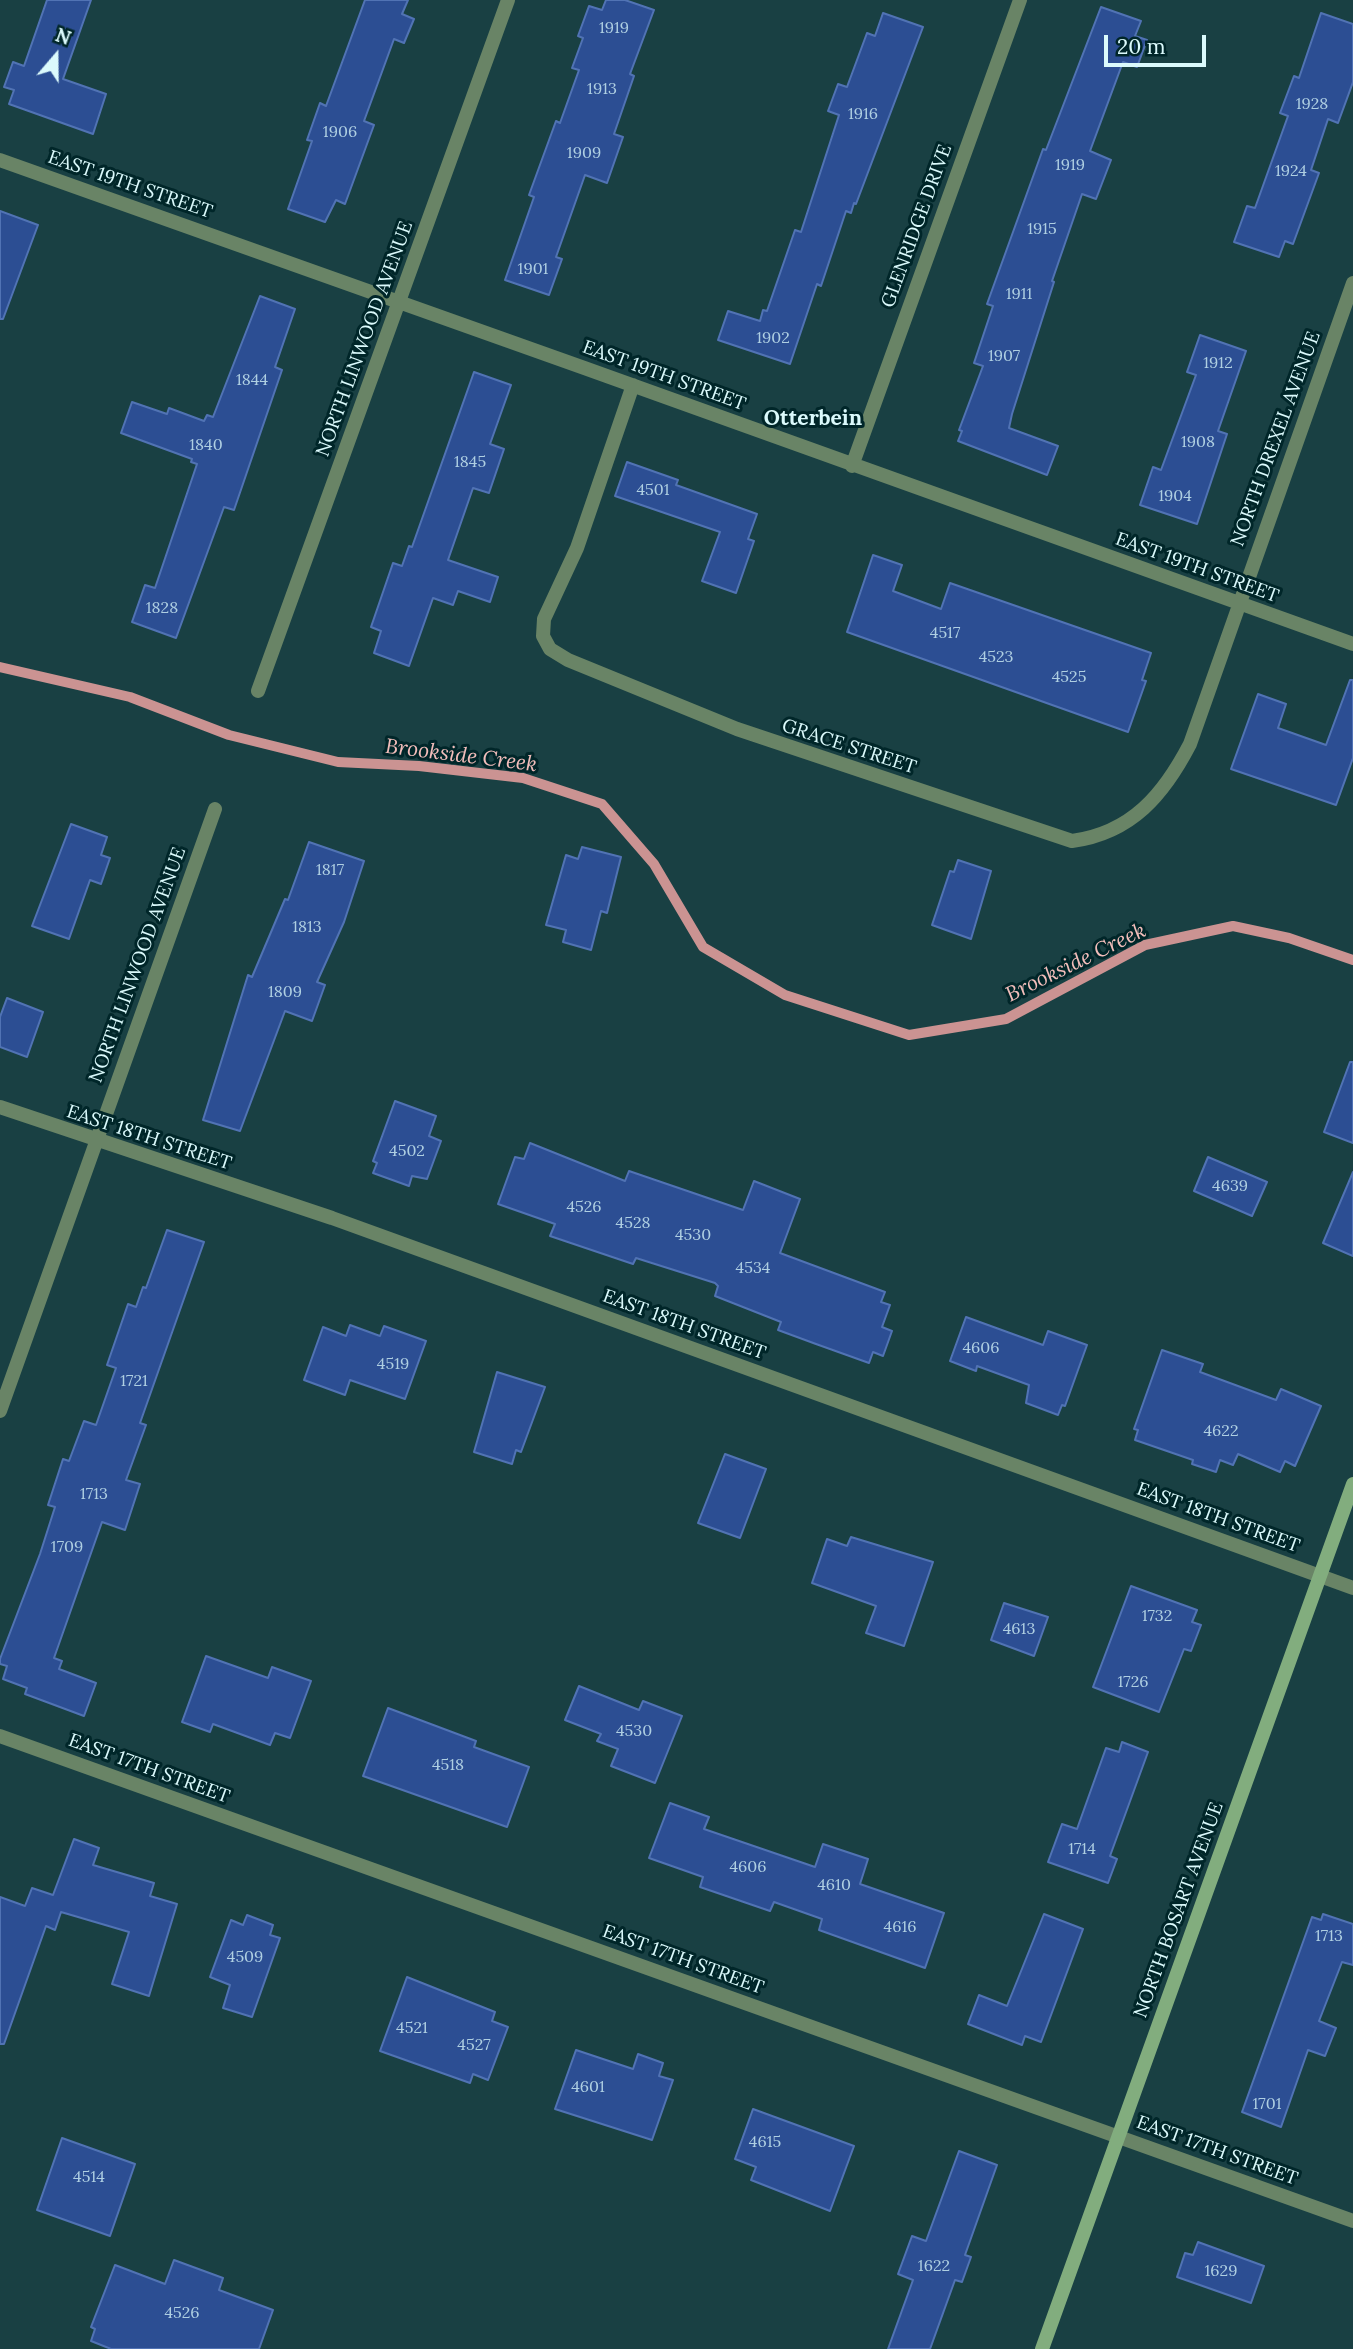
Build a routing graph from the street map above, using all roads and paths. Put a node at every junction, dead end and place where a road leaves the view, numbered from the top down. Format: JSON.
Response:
{"nodes":[{"id":1,"x":508,"y":0,"type":"edge"},
{"id":2,"x":1020,"y":0,"type":"edge"},
{"id":3,"x":0,"y":160,"type":"edge"},
{"id":4,"x":1353,"y":283,"type":"edge"},
{"id":5,"x":400,"y":299,"type":"junction"},
{"id":6,"x":633,"y":385,"type":"junction"},
{"id":7,"x":852,"y":466,"type":"junction"},
{"id":8,"x":1238,"y":603,"type":"junction"},
{"id":9,"x":1353,"y":644,"type":"edge"},
{"id":10,"x":258,"y":691,"type":"dead end"},
{"id":11,"x":215,"y":809,"type":"dead end"},
{"id":12,"x":1123,"y":827,"type":"joint"},
{"id":13,"x":0,"y":1107,"type":"edge"},
{"id":14,"x":95,"y":1141,"type":"junction"},
{"id":15,"x":0,"y":1411,"type":"edge"},
{"id":16,"x":1353,"y":1484,"type":"edge"},
{"id":17,"x":1319,"y":1575,"type":"junction"},
{"id":18,"x":1353,"y":1588,"type":"edge"},
{"id":19,"x":0,"y":1736,"type":"edge"},
{"id":20,"x":1119,"y":2136,"type":"junction"},
{"id":21,"x":1353,"y":2221,"type":"edge"},
{"id":22,"x":1042,"y":2349,"type":"edge"}],
"edges":[{"from":1,"to":5,"type":"street","name":"NORTH LINWOOD AVENUE"},
{"from":2,"to":7,"type":"street","name":"GLENRIDGE DRIVE"},
{"from":3,"to":5,"type":"street","name":"EAST 19TH STREET"},
{"from":4,"to":8,"type":"street","name":"NORTH DREXEL AVENUE"},
{"from":5,"to":6,"type":"street","name":"EAST 19TH STREET"},
{"from":5,"to":10,"type":"street","name":"NORTH LINWOOD AVENUE"},
{"from":6,"to":7,"type":"street","name":"EAST 19TH STREET"},
{"from":6,"to":12,"type":"street","name":"GRACE STREET"},
{"from":7,"to":8,"type":"street","name":"EAST 19TH STREET"},
{"from":8,"to":9,"type":"street","name":"EAST 19TH STREET"},
{"from":8,"to":12,"type":"street","name":"NORTH DREXEL AVENUE"},
{"from":11,"to":14,"type":"street","name":"NORTH LINWOOD AVENUE"},
{"from":13,"to":14,"type":"street","name":"EAST 18TH STREET"},
{"from":14,"to":15,"type":"street","name":"NORTH LINWOOD AVENUE"},
{"from":14,"to":17,"type":"street","name":"EAST 18TH STREET"},
{"from":16,"to":17,"type":"street","name":"NORTH BOSART AVENUE"},
{"from":17,"to":18,"type":"street","name":"EAST 18TH STREET"},
{"from":17,"to":20,"type":"street","name":"NORTH BOSART AVENUE"},
{"from":19,"to":20,"type":"street","name":"EAST 17TH STREET"},
{"from":20,"to":21,"type":"street","name":"EAST 17TH STREET"},
{"from":20,"to":22,"type":"street","name":"NORTH BOSART AVENUE"}]}
